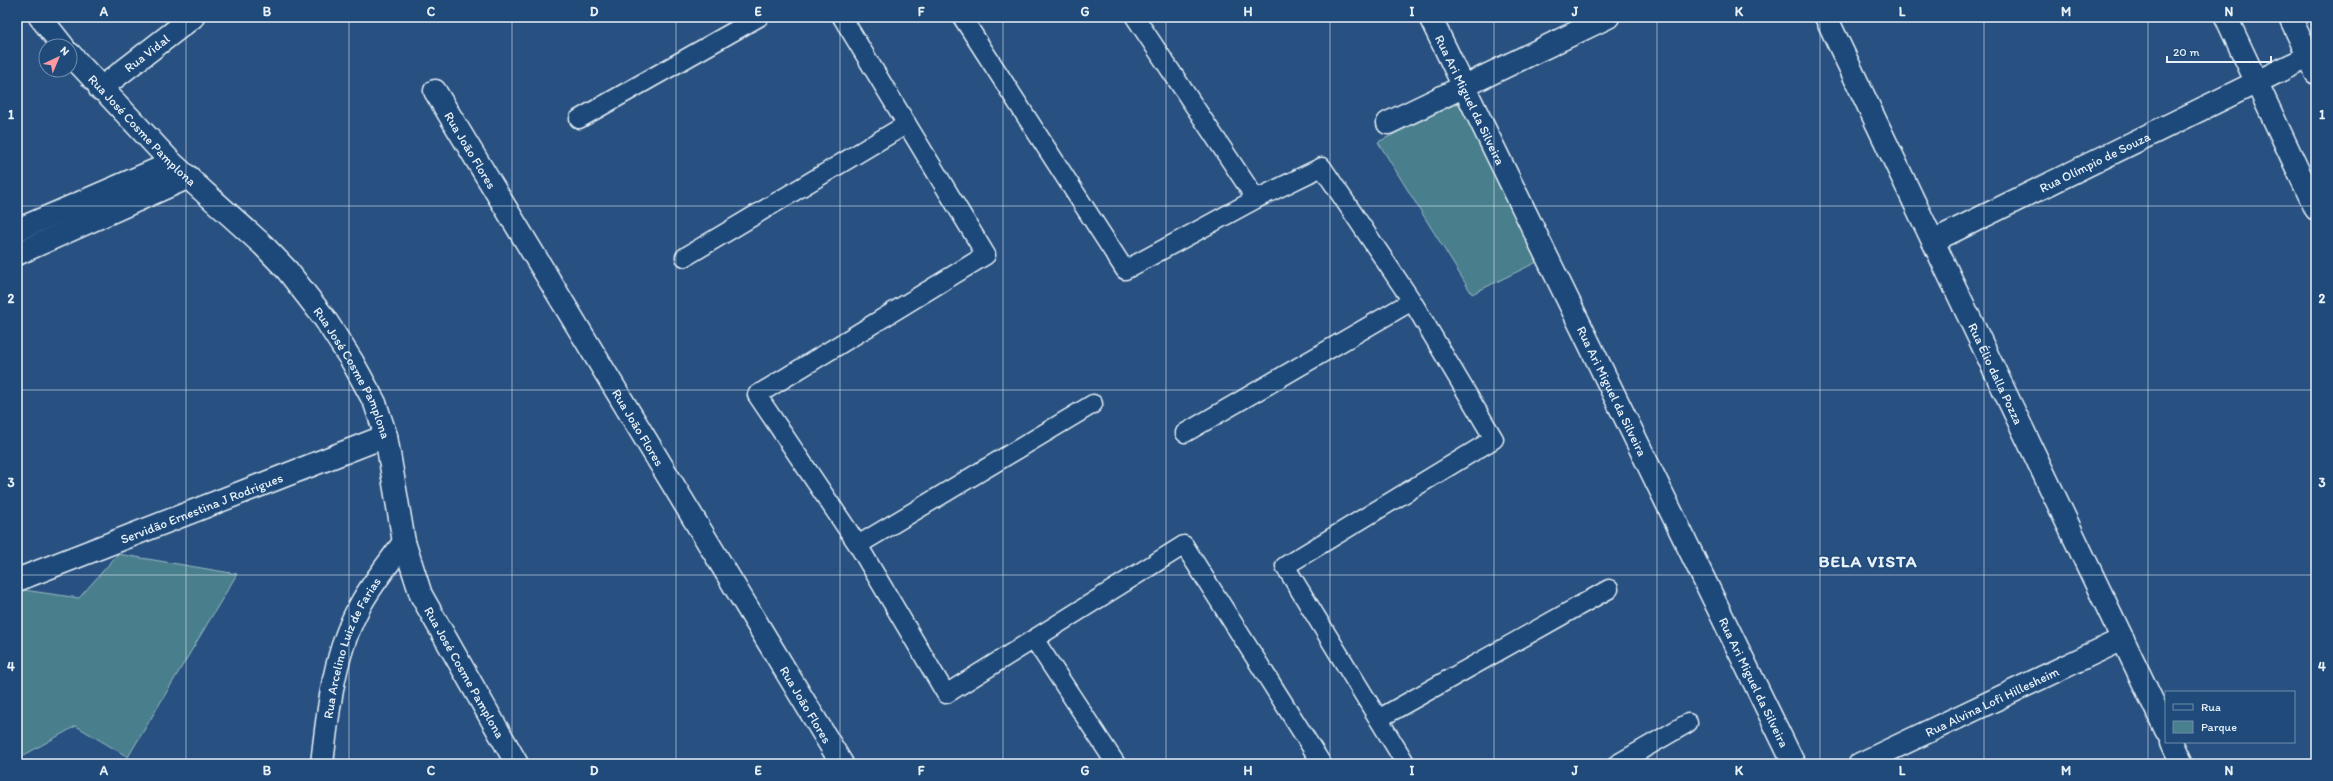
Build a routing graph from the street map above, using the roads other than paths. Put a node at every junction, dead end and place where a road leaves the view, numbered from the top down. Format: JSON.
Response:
{"nodes":[{"id":1,"x":40,"y":17,"type":"edge"},
{"id":2,"x":193,"y":17,"type":"edge"},
{"id":3,"x":759,"y":17,"type":"edge"},
{"id":4,"x":842,"y":17,"type":"edge"},
{"id":5,"x":962,"y":17,"type":"edge"},
{"id":6,"x":1135,"y":17,"type":"edge"},
{"id":7,"x":1430,"y":17,"type":"edge"},
{"id":8,"x":1608,"y":17,"type":"edge"},
{"id":9,"x":1826,"y":17,"type":"edge"},
{"id":10,"x":2226,"y":17,"type":"edge"},
{"id":11,"x":2290,"y":17,"type":"edge"},
{"id":12,"x":57,"y":38,"type":"edge"},
{"id":13,"x":2313,"y":61,"type":"edge"},
{"id":14,"x":78,"y":63,"type":"edge"},
{"id":15,"x":2256,"y":82,"type":"junction"},
{"id":16,"x":1464,"y":86,"type":"junction"},
{"id":17,"x":100,"y":89,"type":"junction"},
{"id":18,"x":435,"y":91,"type":"dead end"},
{"id":19,"x":579,"y":119,"type":"dead end"},
{"id":20,"x":907,"y":124,"type":"junction"},
{"id":21,"x":1388,"y":124,"type":"dead end"},
{"id":22,"x":172,"y":163,"type":"junction"},
{"id":23,"x":189,"y":177,"type":"junction"},
{"id":24,"x":1256,"y":199,"type":"junction"},
{"id":25,"x":2316,"y":209,"type":"edge"},
{"id":26,"x":17,"y":230,"type":"edge"},
{"id":27,"x":1933,"y":241,"type":"junction"},
{"id":28,"x":17,"y":254,"type":"edge"},
{"id":29,"x":685,"y":257,"type":"dead end"},
{"id":30,"x":1412,"y":301,"type":"junction"},
{"id":31,"x":1093,"y":404,"type":"dead end"},
{"id":32,"x":1185,"y":433,"type":"dead end"},
{"id":33,"x":386,"y":436,"type":"junction"},
{"id":34,"x":404,"y":542,"type":"junction"},
{"id":35,"x":858,"y":545,"type":"junction"},
{"id":36,"x":17,"y":580,"type":"edge"},
{"id":37,"x":1609,"y":589,"type":"dead end"},
{"id":38,"x":1034,"y":639,"type":"junction"},
{"id":39,"x":2122,"y":639,"type":"junction"},
{"id":40,"x":1380,"y":718,"type":"junction"},
{"id":41,"x":1688,"y":722,"type":"dead end"},
{"id":42,"x":2165,"y":728,"type":"edge"},
{"id":43,"x":2172,"y":743,"type":"edge"},
{"id":44,"x":322,"y":764,"type":"edge"},
{"id":45,"x":517,"y":764,"type":"edge"},
{"id":46,"x":842,"y":764,"type":"edge"},
{"id":47,"x":1116,"y":764,"type":"edge"},
{"id":48,"x":1322,"y":764,"type":"edge"},
{"id":49,"x":1406,"y":764,"type":"edge"},
{"id":50,"x":1617,"y":764,"type":"edge"},
{"id":51,"x":1794,"y":764,"type":"edge"},
{"id":52,"x":1860,"y":764,"type":"edge"},
{"id":53,"x":2182,"y":764,"type":"edge"}],
"edges":[{"from":1,"to":12,"type":"street"},
{"from":2,"to":17,"type":"street","name":"Rua Vidal"},
{"from":3,"to":19,"type":"lane"},
{"from":4,"to":20,"type":"lane"},
{"from":5,"to":24,"type":"lane"},
{"from":6,"to":24,"type":"lane"},
{"from":7,"to":16,"type":"street","name":"Rua Ari Miguel da Silveira"},
{"from":8,"to":16,"type":"street"},
{"from":9,"to":27,"type":"street","name":"Rua Élio dalla Pozza"},
{"from":10,"to":15,"type":"street"},
{"from":11,"to":13,"type":"street"},
{"from":13,"to":15,"type":"street","name":"Rua Olímpio de Souza"},
{"from":14,"to":17,"type":"street","name":"Rua José Cosme Pamplona"},
{"from":15,"to":25,"type":"street"},
{"from":15,"to":27,"type":"street","name":"Rua Olímpio de Souza"},
{"from":16,"to":21,"type":"street"},
{"from":16,"to":51,"type":"street","name":"Rua Ari Miguel da Silveira"},
{"from":17,"to":22,"type":"street","name":"Rua José Cosme Pamplona"},
{"from":18,"to":46,"type":"street","name":"Rua João Flores"},
{"from":20,"to":29,"type":"lane"},
{"from":20,"to":35,"type":"lane"},
{"from":22,"to":23,"type":"street","name":"Rua José Cosme Pamplona"},
{"from":22,"to":26,"type":"street"},
{"from":23,"to":28,"type":"street"},
{"from":23,"to":33,"type":"street","name":"Rua José Cosme Pamplona"},
{"from":24,"to":30,"type":"lane"},
{"from":27,"to":39,"type":"street","name":"Rua Élio dalla Pozza"},
{"from":30,"to":32,"type":"lane"},
{"from":30,"to":40,"type":"lane"},
{"from":31,"to":35,"type":"lane"},
{"from":33,"to":34,"type":"street","name":"Rua José Cosme Pamplona"},
{"from":33,"to":36,"type":"street","name":"Servidão Ernestina J Rodrigues"},
{"from":34,"to":44,"type":"street","name":"Rua Arcelino Luiz de Farias"},
{"from":34,"to":45,"type":"street","name":"Rua José Cosme Pamplona"},
{"from":35,"to":38,"type":"lane"},
{"from":37,"to":40,"type":"lane"},
{"from":38,"to":47,"type":"lane"},
{"from":38,"to":48,"type":"lane"},
{"from":39,"to":42,"type":"street","name":"Rua Élio dalla Pozza"},
{"from":39,"to":52,"type":"street","name":"Rua Alvina Lofi Hillesheim"},
{"from":40,"to":49,"type":"lane"},
{"from":41,"to":50,"type":"lane"},
{"from":43,"to":53,"type":"street"}]}
